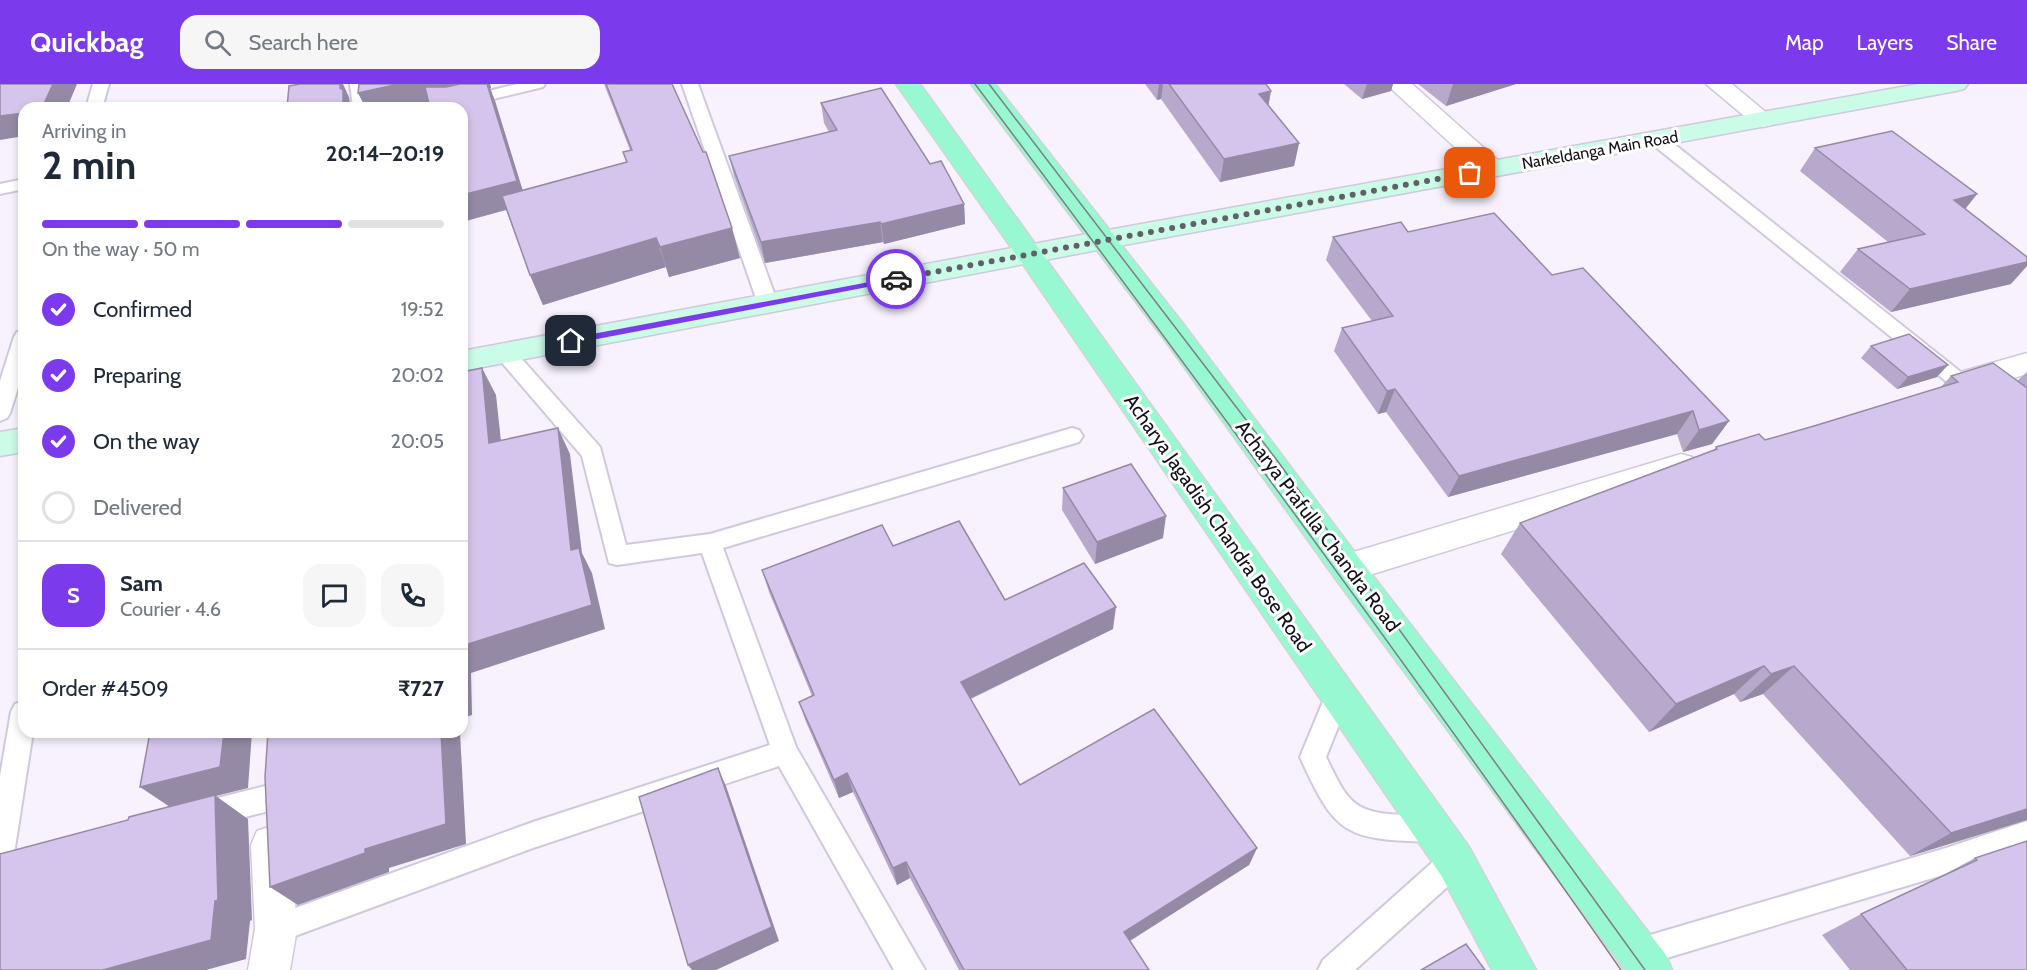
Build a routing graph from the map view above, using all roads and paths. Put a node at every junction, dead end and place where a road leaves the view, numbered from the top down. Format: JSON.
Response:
{"nodes":[{"id":1,"x":100,"y":84,"type":"edge"},
{"id":2,"x":358,"y":84,"type":"edge"},
{"id":3,"x":537,"y":84,"type":"edge"},
{"id":4,"x":690,"y":84,"type":"edge"},
{"id":5,"x":908,"y":84,"type":"edge"},
{"id":6,"x":983,"y":84,"type":"edge"},
{"id":7,"x":1398,"y":84,"type":"edge"},
{"id":8,"x":1718,"y":84,"type":"edge"},
{"id":9,"x":1956,"y":84,"type":"edge"},
{"id":10,"x":96,"y":102,"type":"edge"},
{"id":11,"x":360,"y":102,"type":"edge"},
{"id":12,"x":461,"y":102,"type":"edge"},
{"id":13,"x":1763,"y":120,"type":"junction"},
{"id":14,"x":1658,"y":140,"type":"junction"},
{"id":15,"x":1493,"y":168,"type":"junction"},
{"id":16,"x":18,"y":185,"type":"edge"},
{"id":17,"x":0,"y":189,"type":"edge"},
{"id":18,"x":1102,"y":241,"type":"junction"},
{"id":19,"x":1030,"y":254,"type":"junction"},
{"id":20,"x":768,"y":304,"type":"junction"},
{"id":21,"x":505,"y":353,"type":"junction"},
{"id":22,"x":18,"y":356,"type":"edge"},
{"id":23,"x":468,"y":360,"type":"edge"},
{"id":24,"x":2027,"y":363,"type":"edge"},
{"id":25,"x":1961,"y":383,"type":"junction"},
{"id":26,"x":1927,"y":393,"type":"edge"},
{"id":27,"x":1989,"y":404,"type":"edge"},
{"id":28,"x":0,"y":413,"type":"edge"},
{"id":29,"x":1072,"y":436,"type":"dead end"},
{"id":30,"x":18,"y":441,"type":"edge"},
{"id":31,"x":0,"y":444,"type":"edge"},
{"id":32,"x":1713,"y":456,"type":"edge"},
{"id":33,"x":710,"y":543,"type":"junction"},
{"id":34,"x":1347,"y":568,"type":"junction"},
{"id":35,"x":1338,"y":695,"type":"junction"},
{"id":36,"x":21,"y":738,"type":"edge"},
{"id":37,"x":785,"y":752,"type":"junction"},
{"id":38,"x":270,"y":782,"type":"joint"},
{"id":39,"x":179,"y":820,"type":"edge"},
{"id":40,"x":1432,"y":829,"type":"junction"},
{"id":41,"x":2027,"y":834,"type":"edge"},
{"id":42,"x":7,"y":859,"type":"edge"},
{"id":43,"x":1455,"y":861,"type":"junction"},
{"id":44,"x":276,"y":929,"type":"junction"},
{"id":45,"x":1645,"y":961,"type":"edge"},
{"id":46,"x":269,"y":970,"type":"edge"},
{"id":47,"x":910,"y":970,"type":"edge"},
{"id":48,"x":1333,"y":970,"type":"edge"},
{"id":49,"x":1515,"y":970,"type":"edge"}],
"edges":[{"from":1,"to":10,"type":"lane"},
{"from":2,"to":11,"type":"lane"},
{"from":3,"to":12,"type":"lane"},
{"from":4,"to":20,"type":"lane"},
{"from":5,"to":19,"type":"main road","name":"Acharya Jagadish Chandra Bose Road"},
{"from":6,"to":18,"type":"main road","name":"Acharya Prafulla Chandra Road"},
{"from":7,"to":15,"type":"street"},
{"from":8,"to":13,"type":"street"},
{"from":9,"to":13,"type":"main road","name":"Narkeldanga Main Road"},
{"from":13,"to":14,"type":"main road","name":"Narkeldanga Main Road"},
{"from":14,"to":15,"type":"main road","name":"Narkeldanga Main Road"},
{"from":14,"to":25,"type":"lane"},
{"from":15,"to":18,"type":"main road","name":"Narkeldanga Main Road"},
{"from":16,"to":17,"type":"lane"},
{"from":18,"to":19,"type":"main road","name":"Narkeldanga Main Road"},
{"from":18,"to":34,"type":"main road","name":"Acharya Prafulla Chandra Road"},
{"from":19,"to":20,"type":"main road","name":"Narkeldanga Main Road"},
{"from":19,"to":35,"type":"main road","name":"Acharya Jagadish Chandra Bose Road"},
{"from":20,"to":21,"type":"main road","name":"Narkeldanga Main Road"},
{"from":21,"to":23,"type":"main road","name":"Narkeldanga Main Road"},
{"from":21,"to":33,"type":"lane"},
{"from":22,"to":28,"type":"lane"},
{"from":24,"to":25,"type":"street"},
{"from":25,"to":26,"type":"street"},
{"from":25,"to":27,"type":"lane"},
{"from":29,"to":33,"type":"lane"},
{"from":30,"to":31,"type":"main road"},
{"from":32,"to":34,"type":"street"},
{"from":33,"to":37,"type":"lane"},
{"from":34,"to":45,"type":"main road","name":"Acharya Prafulla Chandra Road"},
{"from":35,"to":40,"type":"main road","name":"Acharya Jagadish Chandra Bose Road"},
{"from":35,"to":40,"type":"lane"},
{"from":36,"to":42,"type":"lane"},
{"from":37,"to":44,"type":"lane"},
{"from":37,"to":47,"type":"lane"},
{"from":38,"to":39,"type":"lane"},
{"from":38,"to":44,"type":"street"},
{"from":40,"to":43,"type":"main road","name":"Acharya Jagadish Chandra Bose Road"},
{"from":41,"to":45,"type":"lane"},
{"from":43,"to":48,"type":"lane"},
{"from":43,"to":49,"type":"main road","name":"Acharya Jagadish Chandra Bose Road"},
{"from":44,"to":46,"type":"street"}]}
